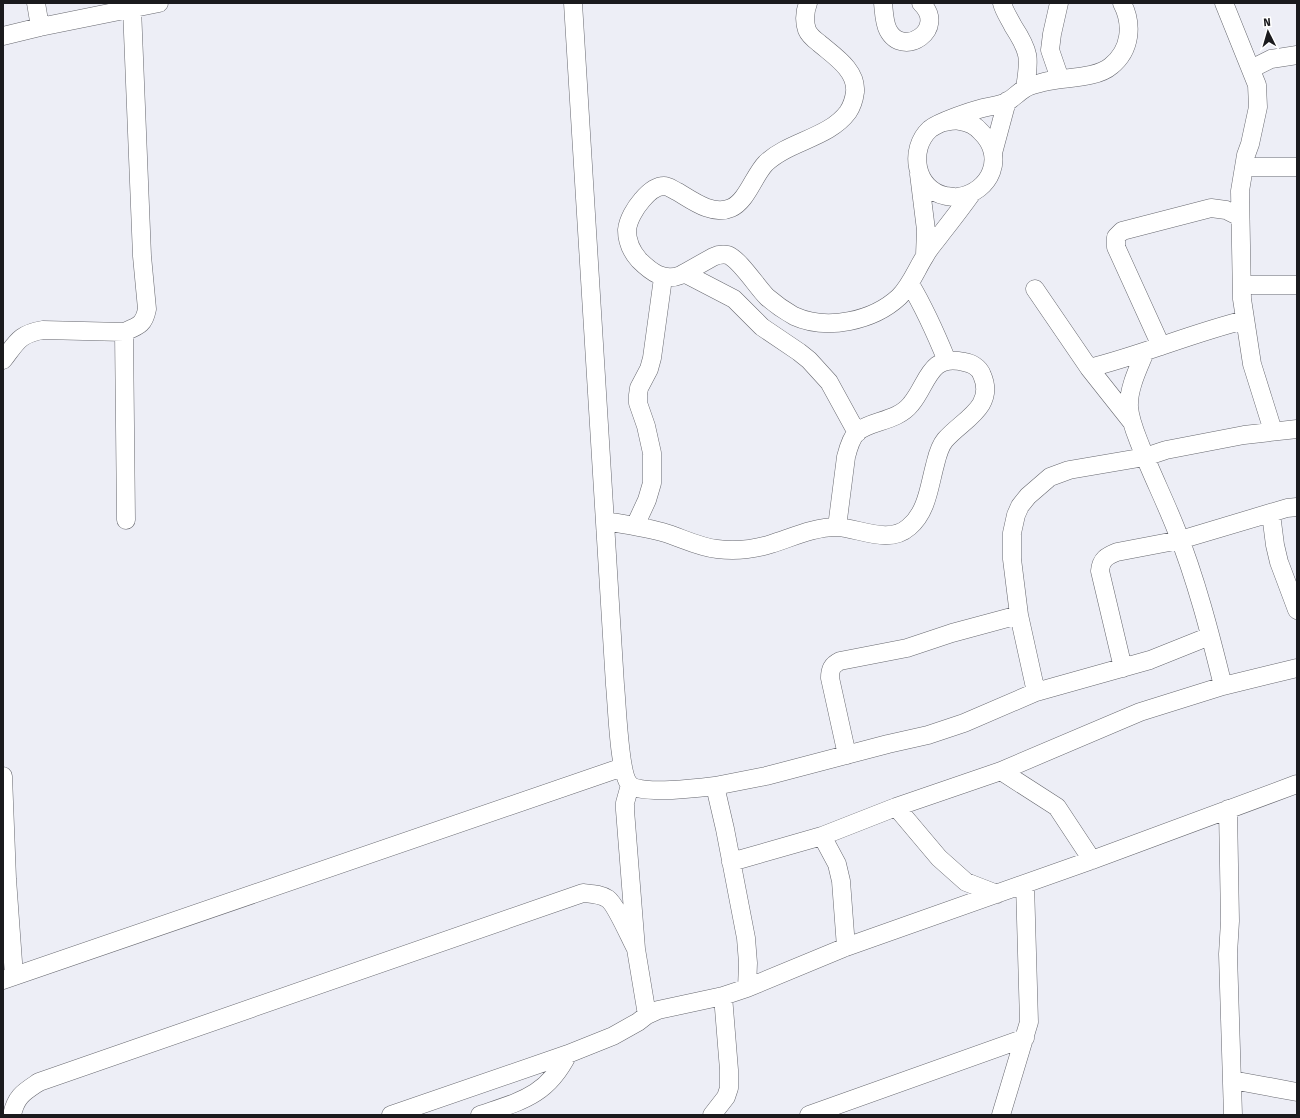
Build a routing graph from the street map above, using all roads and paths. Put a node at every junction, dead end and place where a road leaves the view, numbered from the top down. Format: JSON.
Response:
{"nodes":[{"id":1,"x":36,"y":3,"type":"edge"},
{"id":2,"x":159,"y":3,"type":"edge"},
{"id":3,"x":573,"y":3,"type":"edge"},
{"id":4,"x":808,"y":3,"type":"edge"},
{"id":5,"x":882,"y":3,"type":"edge"},
{"id":6,"x":921,"y":3,"type":"edge"},
{"id":7,"x":1002,"y":3,"type":"edge"},
{"id":8,"x":1059,"y":3,"type":"edge"},
{"id":9,"x":1122,"y":3,"type":"edge"},
{"id":10,"x":1224,"y":3,"type":"edge"},
{"id":11,"x":132,"y":8,"type":"junction"},
{"id":12,"x":40,"y":27,"type":"junction"},
{"id":13,"x":3,"y":36,"type":"edge"},
{"id":14,"x":1297,"y":55,"type":"edge"},
{"id":15,"x":1251,"y":69,"type":"junction"},
{"id":16,"x":1060,"y":79,"type":"junction"},
{"id":17,"x":1025,"y":88,"type":"junction"},
{"id":18,"x":1007,"y":101,"type":"junction"},
{"id":19,"x":945,"y":122,"type":"junction"},
{"id":20,"x":993,"y":153,"type":"junction"},
{"id":21,"x":1244,"y":167,"type":"junction"},
{"id":22,"x":1297,"y":167,"type":"edge"},
{"id":23,"x":919,"y":172,"type":"junction"},
{"id":24,"x":972,"y":193,"type":"junction"},
{"id":25,"x":1240,"y":217,"type":"junction"},
{"id":26,"x":925,"y":255,"type":"junction"},
{"id":27,"x":684,"y":273,"type":"junction"},
{"id":28,"x":664,"y":278,"type":"junction"},
{"id":29,"x":910,"y":284,"type":"junction"},
{"id":30,"x":1243,"y":285,"type":"junction"},
{"id":31,"x":1297,"y":285,"type":"edge"},
{"id":32,"x":1035,"y":289,"type":"dead end"},
{"id":33,"x":1245,"y":320,"type":"junction"},
{"id":34,"x":124,"y":332,"type":"junction"},
{"id":35,"x":1153,"y":349,"type":"junction"},
{"id":36,"x":3,"y":360,"type":"edge"},
{"id":37,"x":947,"y":361,"type":"junction"},
{"id":38,"x":1089,"y":368,"type":"junction"},
{"id":39,"x":1131,"y":421,"type":"junction"},
{"id":40,"x":1297,"y":429,"type":"edge"},
{"id":41,"x":1273,"y":431,"type":"junction"},
{"id":42,"x":857,"y":432,"type":"junction"},
{"id":43,"x":1145,"y":457,"type":"junction"},
{"id":44,"x":1297,"y":508,"type":"edge"},
{"id":45,"x":1271,"y":514,"type":"junction"},
{"id":46,"x":126,"y":520,"type":"dead end"},
{"id":47,"x":605,"y":521,"type":"junction"},
{"id":48,"x":635,"y":526,"type":"junction"},
{"id":49,"x":837,"y":527,"type":"junction"},
{"id":50,"x":1180,"y":540,"type":"junction"},
{"id":51,"x":1297,"y":610,"type":"edge"},
{"id":52,"x":1019,"y":615,"type":"junction"},
{"id":53,"x":1210,"y":636,"type":"junction"},
{"id":54,"x":1123,"y":668,"type":"junction"},
{"id":55,"x":1297,"y":668,"type":"edge"},
{"id":56,"x":1223,"y":686,"type":"junction"},
{"id":57,"x":1036,"y":692,"type":"junction"},
{"id":58,"x":847,"y":755,"type":"junction"},
{"id":59,"x":623,"y":767,"type":"junction"},
{"id":60,"x":1001,"y":771,"type":"junction"},
{"id":61,"x":3,"y":776,"type":"edge"},
{"id":62,"x":1297,"y":784,"type":"edge"},
{"id":63,"x":630,"y":786,"type":"junction"},
{"id":64,"x":715,"y":786,"type":"junction"},
{"id":65,"x":896,"y":807,"type":"junction"},
{"id":66,"x":1228,"y":809,"type":"junction"},
{"id":67,"x":822,"y":836,"type":"junction"},
{"id":68,"x":1092,"y":860,"type":"junction"},
{"id":69,"x":731,"y":862,"type":"junction"},
{"id":70,"x":1025,"y":884,"type":"junction"},
{"id":71,"x":631,"y":890,"type":"junction"},
{"id":72,"x":998,"y":894,"type":"junction"},
{"id":73,"x":609,"y":900,"type":"junction"},
{"id":74,"x":846,"y":948,"type":"junction"},
{"id":75,"x":636,"y":949,"type":"junction"},
{"id":76,"x":9,"y":978,"type":"edge"},
{"id":77,"x":747,"y":988,"type":"junction"},
{"id":78,"x":723,"y":996,"type":"junction"},
{"id":79,"x":646,"y":1015,"type":"junction"},
{"id":80,"x":1025,"y":1038,"type":"junction"},
{"id":81,"x":568,"y":1054,"type":"junction"},
{"id":82,"x":1232,"y":1080,"type":"junction"},
{"id":83,"x":1297,"y":1092,"type":"edge"},
{"id":84,"x":12,"y":1115,"type":"edge"},
{"id":85,"x":391,"y":1115,"type":"edge"},
{"id":86,"x":480,"y":1115,"type":"edge"},
{"id":87,"x":712,"y":1115,"type":"edge"},
{"id":88,"x":809,"y":1115,"type":"edge"},
{"id":89,"x":1001,"y":1115,"type":"edge"},
{"id":90,"x":1233,"y":1115,"type":"edge"}],
"edges":[{"from":1,"to":12,"type":"street"},
{"from":2,"to":11,"type":"street"},
{"from":3,"to":47,"type":"street"},
{"from":4,"to":28,"type":"street"},
{"from":5,"to":6,"type":"street"},
{"from":7,"to":17,"type":"street"},
{"from":8,"to":16,"type":"street"},
{"from":9,"to":16,"type":"street"},
{"from":10,"to":15,"type":"street"},
{"from":11,"to":12,"type":"street"},
{"from":11,"to":34,"type":"street"},
{"from":12,"to":13,"type":"street"},
{"from":14,"to":15,"type":"street"},
{"from":15,"to":21,"type":"street"},
{"from":16,"to":17,"type":"street"},
{"from":17,"to":18,"type":"street"},
{"from":18,"to":19,"type":"street"},
{"from":18,"to":20,"type":"street"},
{"from":19,"to":20,"type":"street"},
{"from":19,"to":23,"type":"street"},
{"from":20,"to":24,"type":"street"},
{"from":21,"to":22,"type":"street"},
{"from":21,"to":25,"type":"street"},
{"from":23,"to":24,"type":"street"},
{"from":23,"to":26,"type":"street"},
{"from":24,"to":26,"type":"street"},
{"from":25,"to":30,"type":"street"},
{"from":25,"to":35,"type":"street"},
{"from":26,"to":29,"type":"street"},
{"from":27,"to":28,"type":"street"},
{"from":27,"to":29,"type":"street"},
{"from":27,"to":42,"type":"street"},
{"from":28,"to":48,"type":"street"},
{"from":29,"to":37,"type":"street"},
{"from":30,"to":31,"type":"street"},
{"from":30,"to":33,"type":"street"},
{"from":32,"to":38,"type":"street"},
{"from":33,"to":35,"type":"street"},
{"from":33,"to":41,"type":"street"},
{"from":34,"to":36,"type":"street"},
{"from":34,"to":46,"type":"street"},
{"from":35,"to":38,"type":"street"},
{"from":35,"to":39,"type":"street"},
{"from":37,"to":42,"type":"street"},
{"from":37,"to":49,"type":"street"},
{"from":38,"to":39,"type":"street"},
{"from":39,"to":43,"type":"street"},
{"from":40,"to":41,"type":"street"},
{"from":41,"to":43,"type":"street"},
{"from":42,"to":49,"type":"street"},
{"from":43,"to":50,"type":"street"},
{"from":43,"to":52,"type":"street"},
{"from":44,"to":45,"type":"street"},
{"from":45,"to":50,"type":"street"},
{"from":45,"to":51,"type":"street"},
{"from":47,"to":48,"type":"street"},
{"from":47,"to":59,"type":"street"},
{"from":48,"to":49,"type":"street"},
{"from":50,"to":53,"type":"street"},
{"from":50,"to":54,"type":"street"},
{"from":52,"to":57,"type":"street"},
{"from":52,"to":58,"type":"street"},
{"from":53,"to":54,"type":"street"},
{"from":53,"to":56,"type":"street"},
{"from":54,"to":57,"type":"street"},
{"from":55,"to":56,"type":"street"},
{"from":56,"to":60,"type":"street"},
{"from":57,"to":58,"type":"street"},
{"from":58,"to":64,"type":"street"},
{"from":59,"to":63,"type":"street"},
{"from":59,"to":76,"type":"street"},
{"from":60,"to":65,"type":"street"},
{"from":60,"to":68,"type":"street"},
{"from":61,"to":76,"type":"street"},
{"from":62,"to":66,"type":"street"},
{"from":63,"to":64,"type":"street"},
{"from":63,"to":71,"type":"street"},
{"from":64,"to":69,"type":"street"},
{"from":65,"to":67,"type":"street"},
{"from":65,"to":72,"type":"street"},
{"from":66,"to":68,"type":"street"},
{"from":66,"to":82,"type":"street"},
{"from":67,"to":69,"type":"street"},
{"from":67,"to":74,"type":"street"},
{"from":68,"to":70,"type":"street"},
{"from":69,"to":77,"type":"street"},
{"from":70,"to":72,"type":"street"},
{"from":70,"to":80,"type":"street"},
{"from":71,"to":73,"type":"street"},
{"from":71,"to":75,"type":"street"},
{"from":72,"to":74,"type":"street"},
{"from":73,"to":75,"type":"street"},
{"from":73,"to":84,"type":"street"},
{"from":74,"to":77,"type":"street"},
{"from":75,"to":79,"type":"street"},
{"from":77,"to":78,"type":"street"},
{"from":78,"to":79,"type":"street"},
{"from":78,"to":87,"type":"street"},
{"from":79,"to":81,"type":"street"},
{"from":80,"to":88,"type":"street"},
{"from":80,"to":89,"type":"street"},
{"from":81,"to":85,"type":"street"},
{"from":81,"to":86,"type":"street"},
{"from":82,"to":83,"type":"street"},
{"from":82,"to":90,"type":"street"}]}
